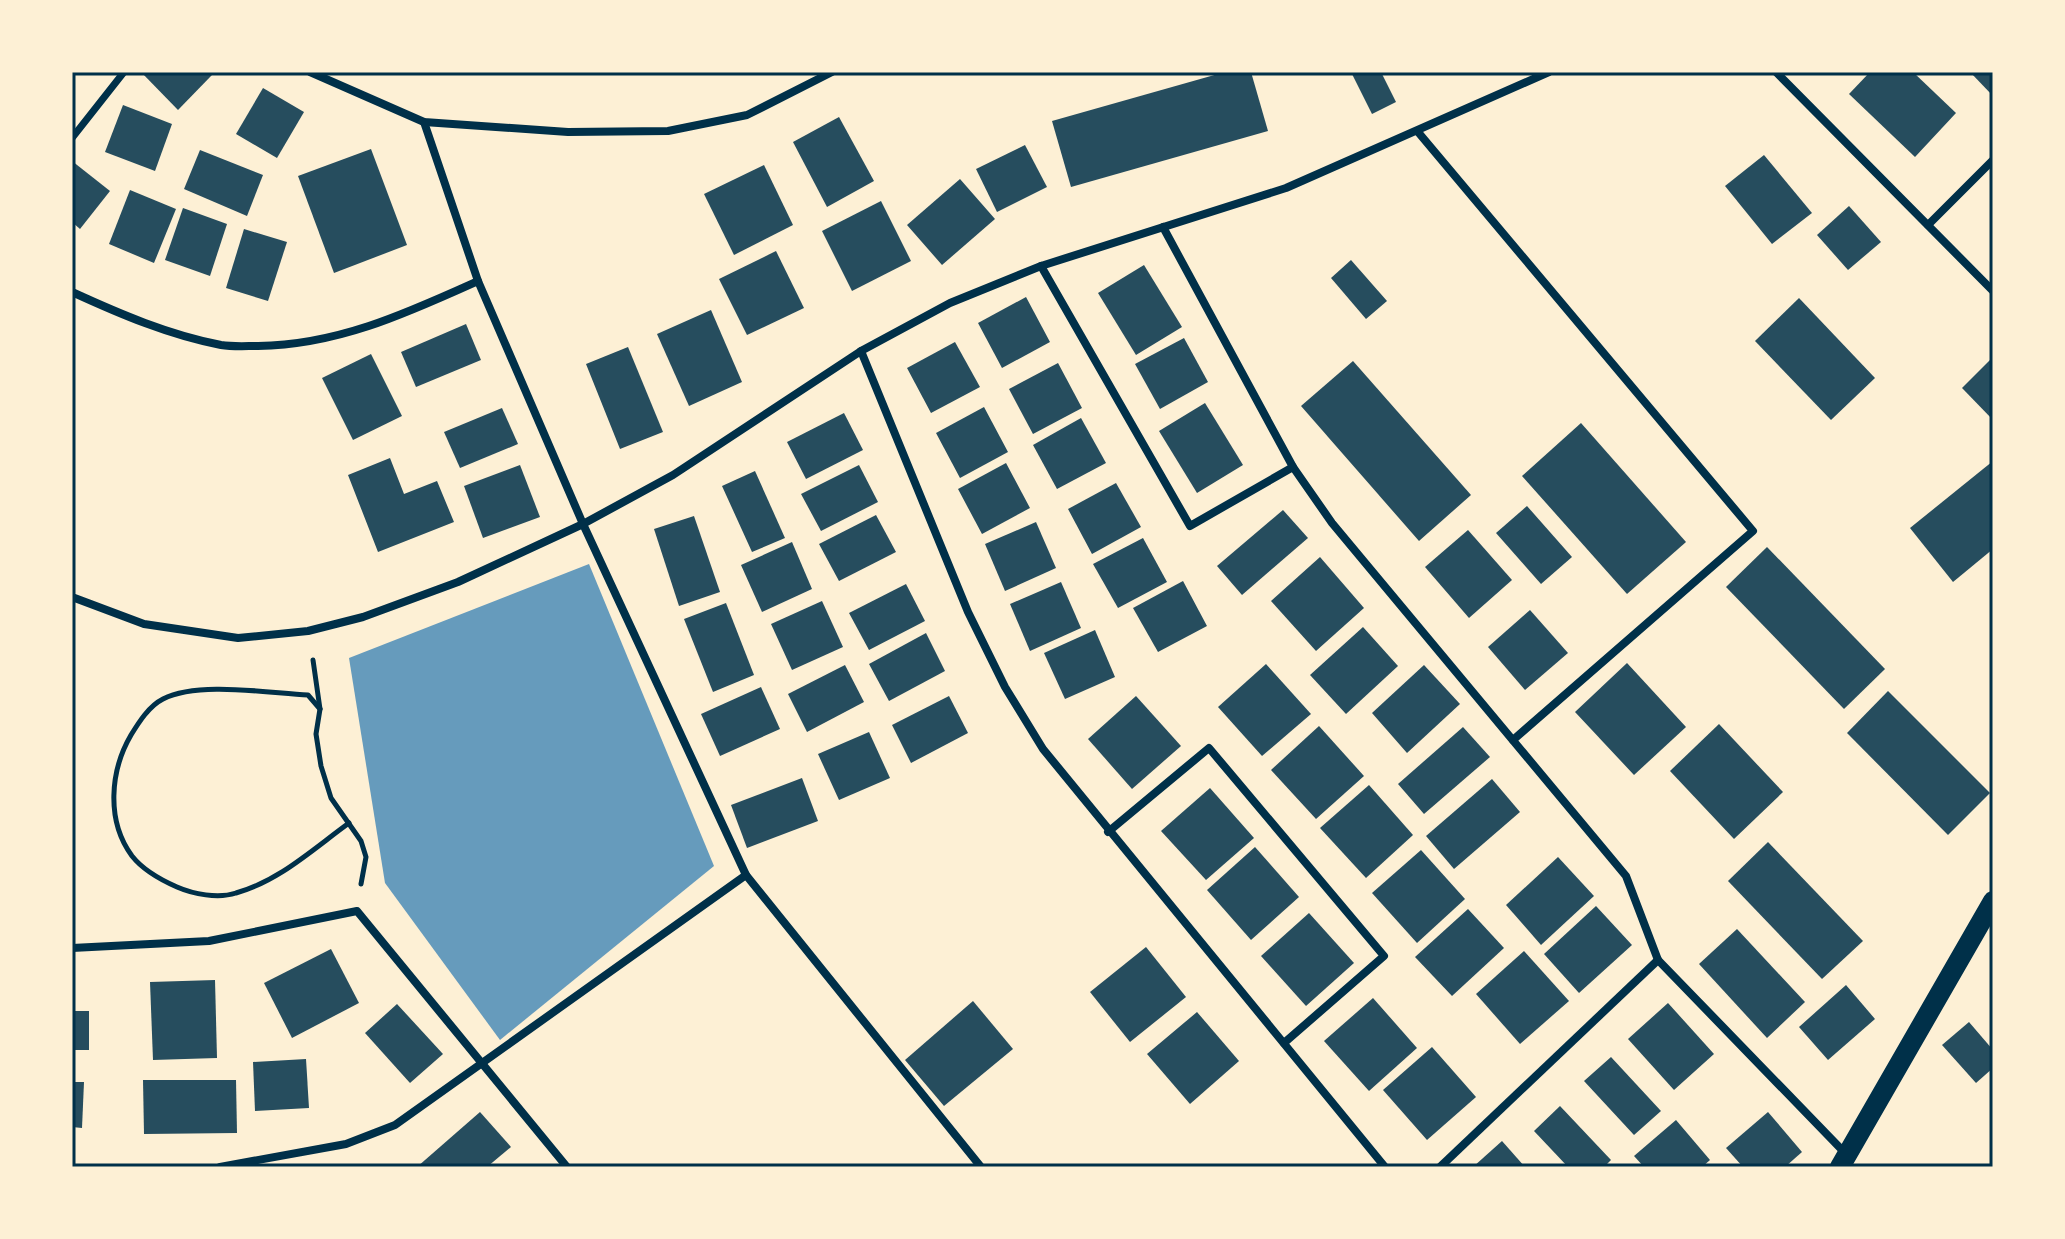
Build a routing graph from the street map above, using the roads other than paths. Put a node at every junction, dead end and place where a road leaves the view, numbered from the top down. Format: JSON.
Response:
{"nodes":[{"id":1,"x":124,"y":72,"type":"edge"},
{"id":2,"x":310,"y":72,"type":"edge"},
{"id":3,"x":832,"y":72,"type":"edge"},
{"id":4,"x":1549,"y":72,"type":"edge"},
{"id":5,"x":1776,"y":72,"type":"edge"},
{"id":6,"x":424,"y":122,"type":"junction"},
{"id":7,"x":1418,"y":132,"type":"junction"},
{"id":8,"x":72,"y":138,"type":"edge"},
{"id":9,"x":1993,"y":160,"type":"edge"},
{"id":10,"x":1928,"y":225,"type":"junction"},
{"id":11,"x":1163,"y":227,"type":"junction"},
{"id":12,"x":1041,"y":266,"type":"junction"},
{"id":13,"x":478,"y":281,"type":"junction"},
{"id":14,"x":1993,"y":291,"type":"edge"},
{"id":15,"x":72,"y":292,"type":"edge"},
{"id":16,"x":861,"y":351,"type":"junction"},
{"id":17,"x":1293,"y":467,"type":"junction"},
{"id":18,"x":583,"y":524,"type":"junction"},
{"id":19,"x":72,"y":597,"type":"edge"},
{"id":20,"x":1513,"y":740,"type":"junction"},
{"id":21,"x":1108,"y":832,"type":"junction"},
{"id":22,"x":746,"y":875,"type":"junction"},
{"id":23,"x":1993,"y":901,"type":"edge"},
{"id":24,"x":72,"y":948,"type":"edge"},
{"id":25,"x":1658,"y":960,"type":"junction"},
{"id":26,"x":1284,"y":1043,"type":"junction"},
{"id":27,"x":482,"y":1064,"type":"junction"},
{"id":28,"x":1844,"y":1161,"type":"edge"},
{"id":29,"x":220,"y":1167,"type":"edge"},
{"id":30,"x":567,"y":1167,"type":"edge"},
{"id":31,"x":981,"y":1167,"type":"edge"},
{"id":32,"x":1385,"y":1167,"type":"edge"},
{"id":33,"x":1440,"y":1167,"type":"edge"}],
"edges":[{"from":1,"to":8,"type":"street"},
{"from":2,"to":6,"type":"street"},
{"from":3,"to":6,"type":"street"},
{"from":4,"to":7,"type":"street"},
{"from":5,"to":10,"type":"street"},
{"from":6,"to":13,"type":"street"},
{"from":7,"to":11,"type":"street"},
{"from":7,"to":20,"type":"street"},
{"from":9,"to":10,"type":"street"},
{"from":10,"to":14,"type":"street"},
{"from":11,"to":12,"type":"street"},
{"from":11,"to":17,"type":"street"},
{"from":12,"to":16,"type":"street"},
{"from":12,"to":17,"type":"street"},
{"from":13,"to":15,"type":"street"},
{"from":13,"to":18,"type":"street"},
{"from":16,"to":18,"type":"street"},
{"from":16,"to":21,"type":"street"},
{"from":17,"to":20,"type":"street"},
{"from":18,"to":19,"type":"street"},
{"from":18,"to":22,"type":"street"},
{"from":20,"to":25,"type":"street"},
{"from":21,"to":26,"type":"street"},
{"from":21,"to":26,"type":"street"},
{"from":22,"to":27,"type":"street"},
{"from":22,"to":31,"type":"street"},
{"from":23,"to":28,"type":"main road"},
{"from":24,"to":27,"type":"street"},
{"from":25,"to":28,"type":"street"},
{"from":25,"to":33,"type":"street"},
{"from":26,"to":32,"type":"street"},
{"from":27,"to":29,"type":"street"},
{"from":27,"to":30,"type":"street"}]}
